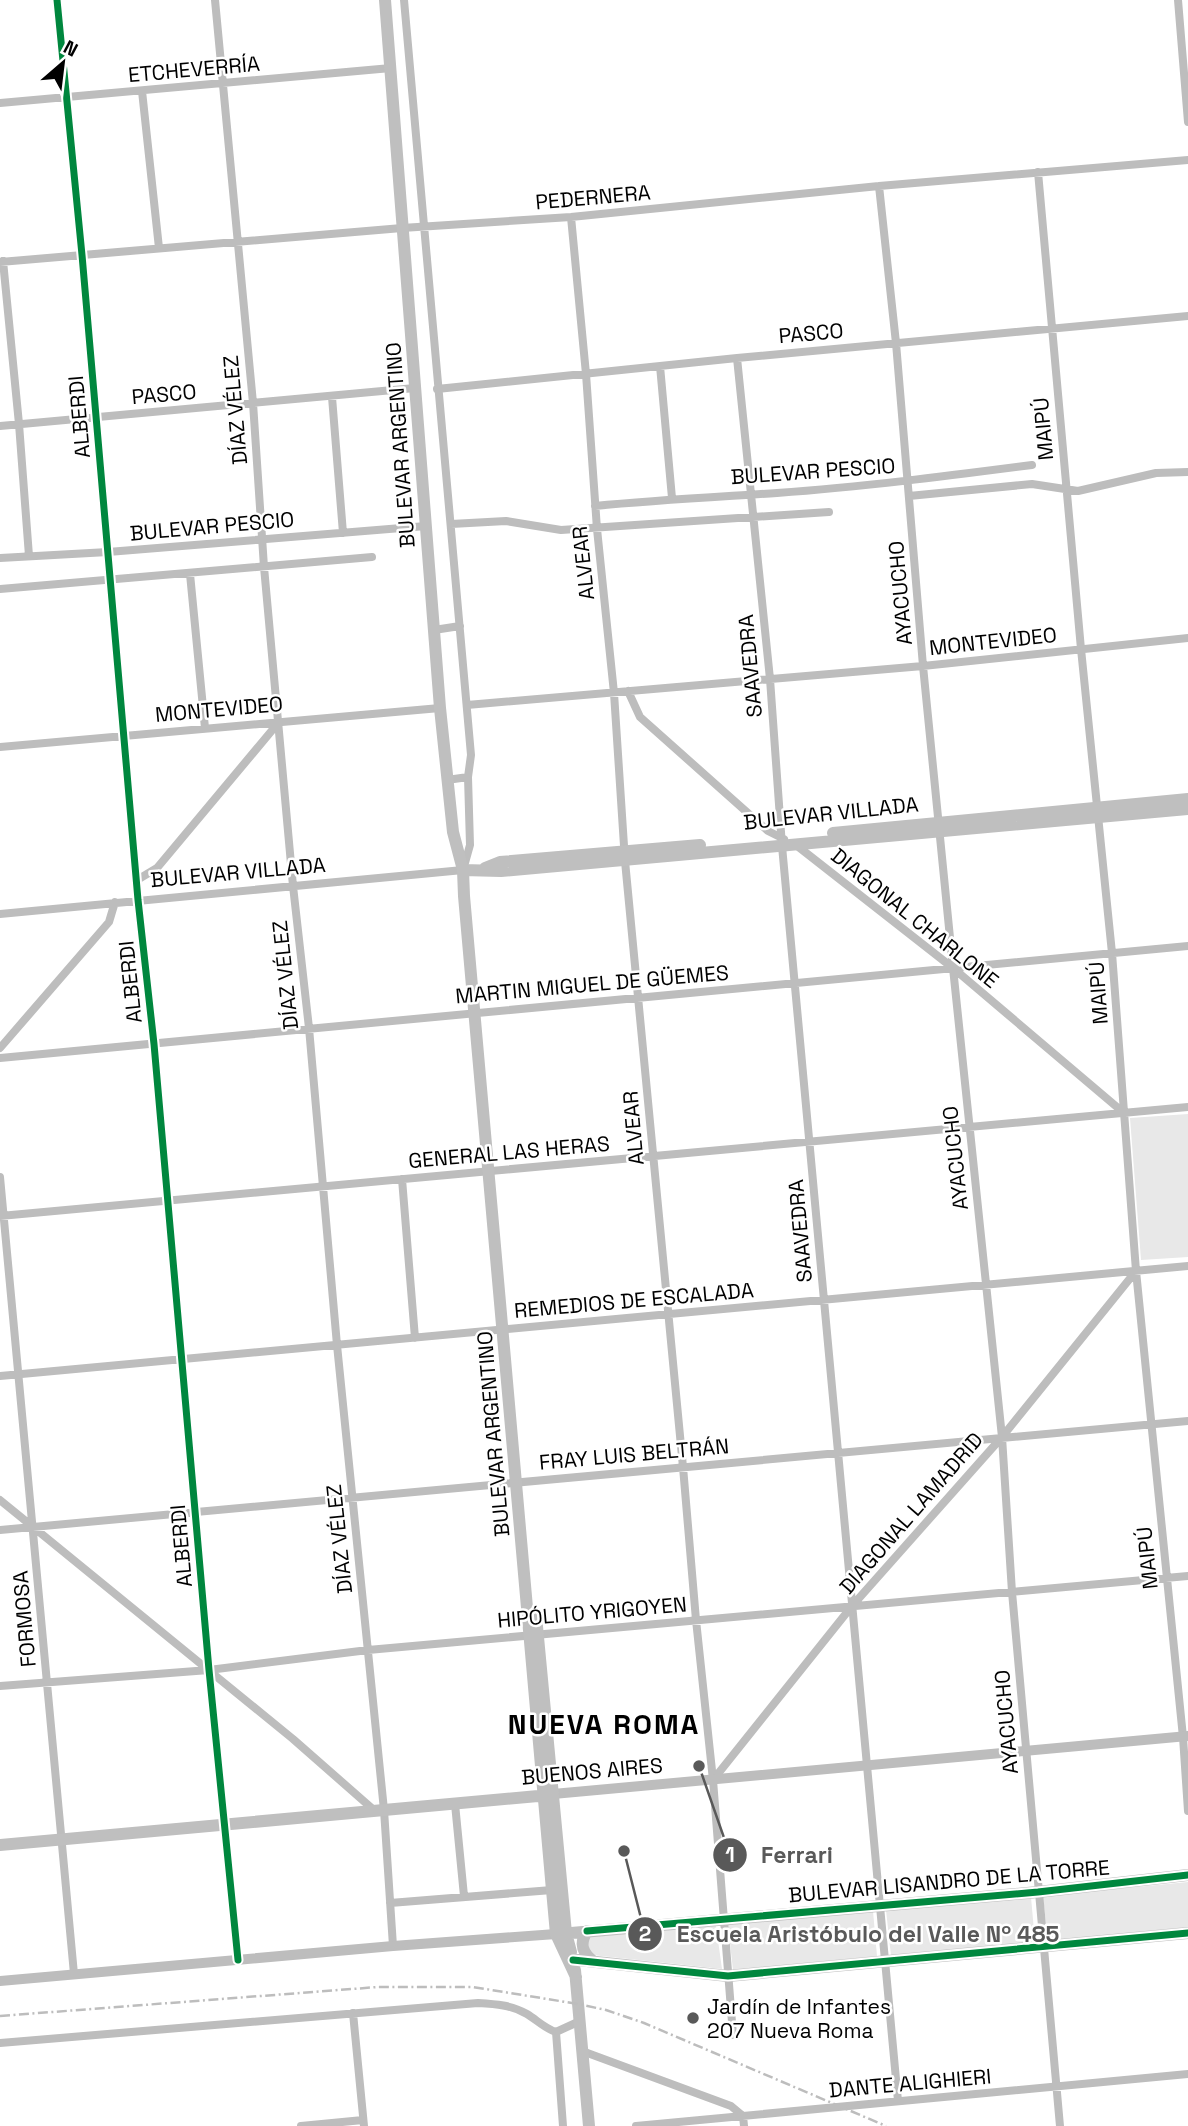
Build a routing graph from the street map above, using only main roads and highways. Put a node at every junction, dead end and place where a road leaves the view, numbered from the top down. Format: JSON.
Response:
{"nodes":[{"id":1,"x":386,"y":0,"type":"edge"},
{"id":2,"x":1188,"y":799,"type":"edge"},
{"id":3,"x":1188,"y":809,"type":"edge"},
{"id":4,"x":1098,"y":812,"type":"junction"},
{"id":5,"x":940,"y":827,"type":"junction"},
{"id":6,"x":782,"y":842,"type":"junction"},
{"id":7,"x":463,"y":870,"type":"junction"},
{"id":8,"x":548,"y":1795,"type":"junction"},
{"id":9,"x":0,"y":1845,"type":"edge"},
{"id":10,"x":1188,"y":1875,"type":"edge"},
{"id":11,"x":587,"y":1931,"type":"junction"},
{"id":12,"x":1188,"y":1933,"type":"edge"},
{"id":13,"x":561,"y":1934,"type":"junction"},
{"id":14,"x":570,"y":1959,"type":"junction"},
{"id":15,"x":594,"y":1962,"type":"junction"},
{"id":16,"x":589,"y":2126,"type":"edge"}],
"edges":[{"from":1,"to":7,"type":"main road","name":"BULEVAR ARGENTINO"},
{"from":2,"to":4,"type":"main road","name":"BULEVAR VILLADA"},
{"from":3,"to":4,"type":"main road","name":"BULEVAR VILLADA"},
{"from":4,"to":5,"type":"main road","name":"BULEVAR VILLADA"},
{"from":5,"to":6,"type":"main road","name":"BULEVAR VILLADA"},
{"from":5,"to":6,"type":"main road","name":"BULEVAR VILLADA"},
{"from":6,"to":7,"type":"main road","name":"BULEVAR VILLADA"},
{"from":7,"to":8,"type":"main road","name":"BULEVAR ARGENTINO"},
{"from":8,"to":9,"type":"main road","name":"BUENOS AIRES"},
{"from":8,"to":13,"type":"main road","name":"BULEVAR ARGENTINO"},
{"from":8,"to":13,"type":"main road","name":"BULEVAR ARGENTINO"},
{"from":10,"to":11,"type":"main road","name":"BULEVAR LISANDRO DE LA TORRE"},
{"from":11,"to":13,"type":"main road","name":"BULEVAR LISANDRO DE LA TORRE"},
{"from":11,"to":15,"type":"main road"},
{"from":12,"to":15,"type":"main road"},
{"from":13,"to":14,"type":"main road","name":"BULEVAR ARGENTINO"},
{"from":14,"to":15,"type":"main road"},
{"from":14,"to":16,"type":"main road","name":"BULEVAR ARGENTINO"}]}
